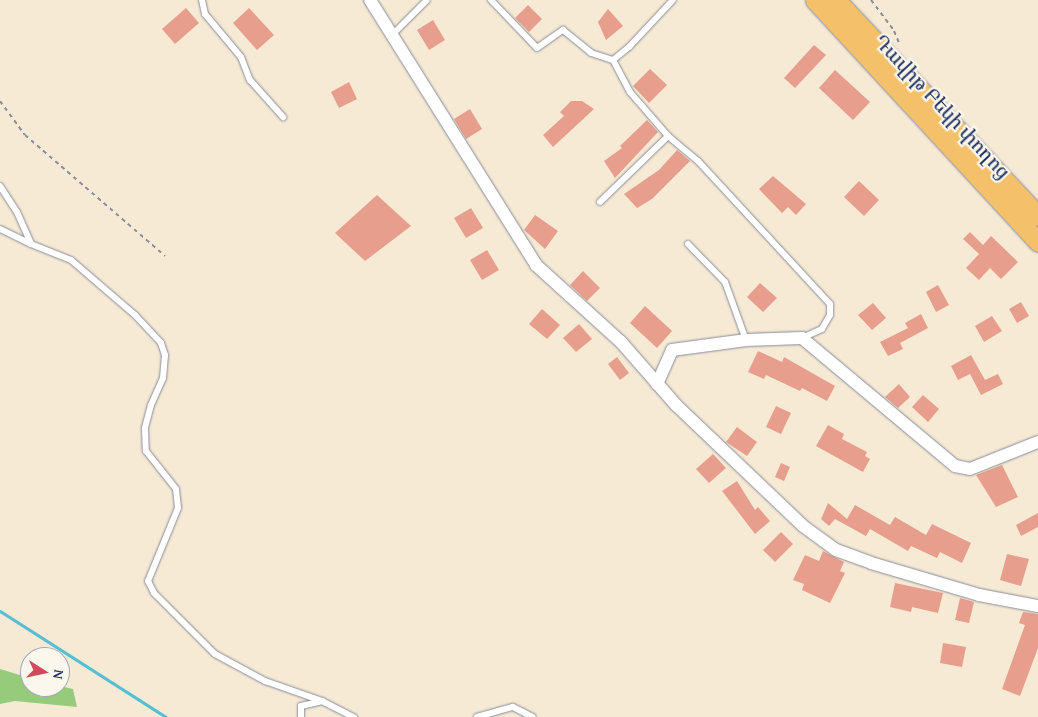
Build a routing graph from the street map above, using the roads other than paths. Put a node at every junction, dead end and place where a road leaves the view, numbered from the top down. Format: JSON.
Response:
{"nodes":[{"id":1,"x":202,"y":0,"type":"edge"},
{"id":2,"x":370,"y":0,"type":"edge"},
{"id":3,"x":427,"y":0,"type":"edge"},
{"id":4,"x":491,"y":0,"type":"edge"},
{"id":5,"x":673,"y":0,"type":"edge"},
{"id":6,"x":828,"y":3,"type":"edge"},
{"id":7,"x":392,"y":34,"type":"junction"},
{"id":8,"x":613,"y":60,"type":"junction"},
{"id":9,"x":283,"y":118,"type":"dead end"},
{"id":10,"x":668,"y":136,"type":"junction"},
{"id":11,"x":0,"y":186,"type":"edge"},
{"id":12,"x":600,"y":202,"type":"dead end"},
{"id":13,"x":1038,"y":216,"type":"edge"},
{"id":14,"x":0,"y":229,"type":"edge"},
{"id":15,"x":1038,"y":242,"type":"edge"},
{"id":16,"x":32,"y":244,"type":"junction"},
{"id":17,"x":688,"y":244,"type":"dead end"},
{"id":18,"x":802,"y":338,"type":"junction"},
{"id":19,"x":746,"y":340,"type":"junction"},
{"id":20,"x":657,"y":384,"type":"junction"},
{"id":21,"x":1038,"y":442,"type":"edge"},
{"id":22,"x":1038,"y":606,"type":"edge"},
{"id":23,"x":322,"y":701,"type":"junction"},
{"id":24,"x":301,"y":717,"type":"edge"},
{"id":25,"x":354,"y":717,"type":"edge"},
{"id":26,"x":477,"y":717,"type":"edge"},
{"id":27,"x":533,"y":717,"type":"edge"}],
"edges":[{"from":1,"to":9,"type":"lane"},
{"from":2,"to":7,"type":"street"},
{"from":3,"to":7,"type":"lane"},
{"from":4,"to":8,"type":"lane"},
{"from":5,"to":8,"type":"lane"},
{"from":6,"to":13,"type":"main road","name":"Դավիթ Բեկի փողոց"},
{"from":6,"to":15,"type":"main road","name":"Դավիթ Բեկի փողոց"},
{"from":7,"to":20,"type":"street"},
{"from":8,"to":10,"type":"lane"},
{"from":10,"to":12,"type":"lane"},
{"from":10,"to":18,"type":"lane"},
{"from":11,"to":16,"type":"lane"},
{"from":14,"to":16,"type":"lane"},
{"from":16,"to":23,"type":"lane"},
{"from":17,"to":19,"type":"lane"},
{"from":18,"to":19,"type":"street"},
{"from":18,"to":21,"type":"street"},
{"from":19,"to":20,"type":"street"},
{"from":20,"to":22,"type":"street"},
{"from":23,"to":24,"type":"lane"},
{"from":23,"to":25,"type":"lane"},
{"from":26,"to":27,"type":"lane"}]}
